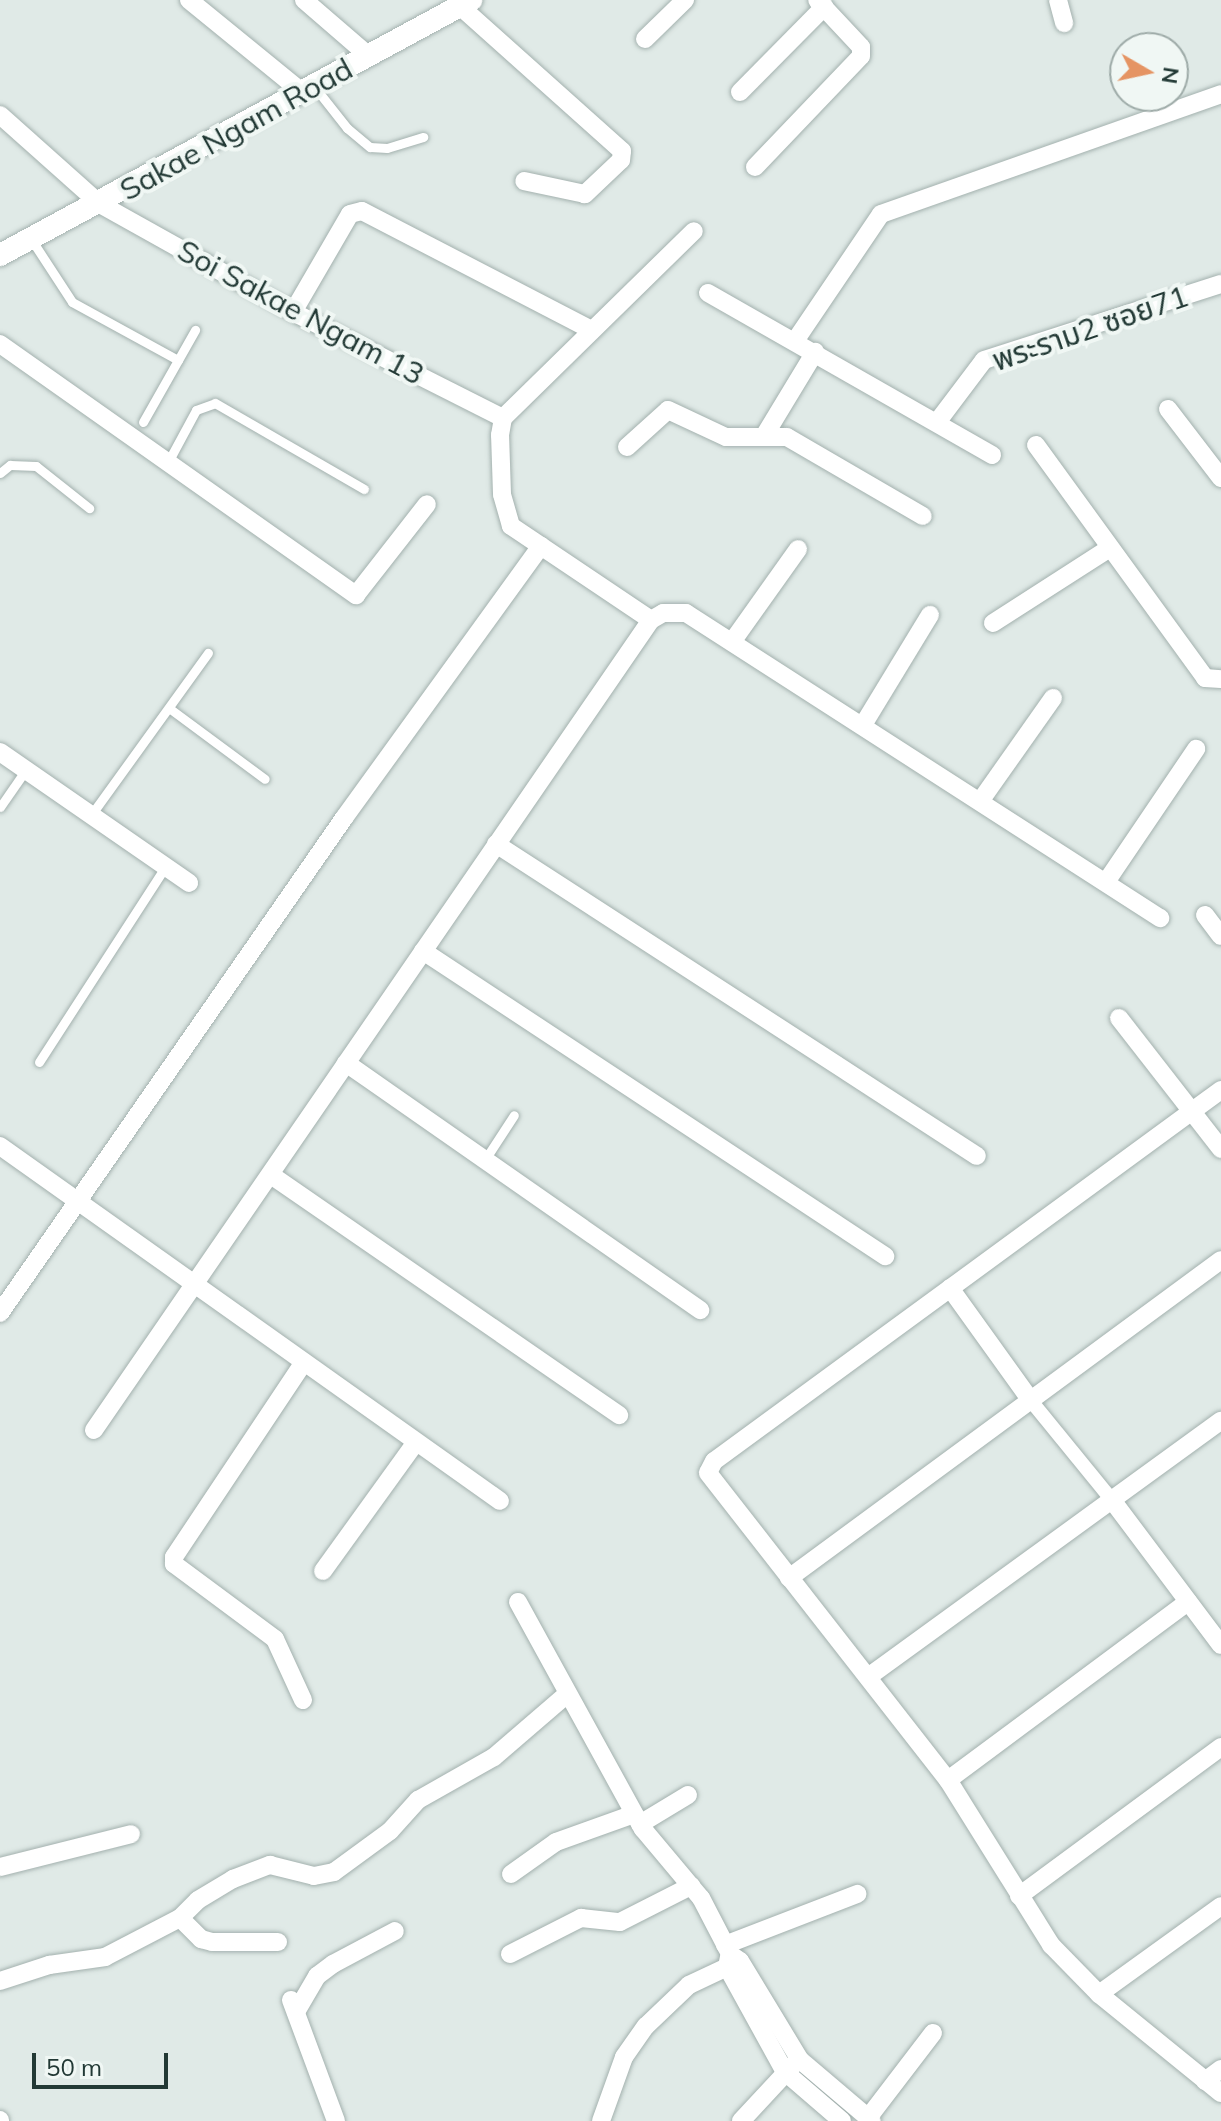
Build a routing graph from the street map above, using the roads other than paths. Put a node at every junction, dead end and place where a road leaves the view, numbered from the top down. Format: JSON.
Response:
{"nodes":[{"id":1,"x":189,"y":0,"type":"edge"},
{"id":2,"x":304,"y":0,"type":"edge"},
{"id":3,"x":685,"y":0,"type":"edge"},
{"id":4,"x":1058,"y":0,"type":"edge"},
{"id":5,"x":821,"y":4,"type":"edge"},
{"id":6,"x":454,"y":5,"type":"edge"},
{"id":7,"x":1064,"y":23,"type":"dead end"},
{"id":8,"x":645,"y":39,"type":"dead end"},
{"id":9,"x":370,"y":57,"type":"junction"},
{"id":10,"x":307,"y":88,"type":"junction"},
{"id":11,"x":740,"y":92,"type":"dead end"},
{"id":12,"x":1221,"y":94,"type":"edge"},
{"id":13,"x":0,"y":115,"type":"edge"},
{"id":14,"x":423,"y":137,"type":"dead end"},
{"id":15,"x":755,"y":167,"type":"dead end"},
{"id":16,"x":524,"y":181,"type":"dead end"},
{"id":17,"x":100,"y":204,"type":"junction"},
{"id":18,"x":694,"y":231,"type":"dead end"},
{"id":19,"x":31,"y":239,"type":"junction"},
{"id":20,"x":1,"y":252,"type":"edge"},
{"id":21,"x":1221,"y":284,"type":"edge"},
{"id":22,"x":708,"y":293,"type":"dead end"},
{"id":23,"x":293,"y":312,"type":"junction"},
{"id":24,"x":195,"y":330,"type":"dead end"},
{"id":25,"x":592,"y":330,"type":"junction"},
{"id":26,"x":795,"y":341,"type":"junction"},
{"id":27,"x":0,"y":344,"type":"edge"},
{"id":28,"x":815,"y":352,"type":"junction"},
{"id":29,"x":178,"y":360,"type":"junction"},
{"id":30,"x":1168,"y":409,"type":"dead end"},
{"id":31,"x":503,"y":418,"type":"junction"},
{"id":32,"x":938,"y":421,"type":"junction"},
{"id":33,"x":143,"y":422,"type":"dead end"},
{"id":34,"x":766,"y":433,"type":"junction"},
{"id":35,"x":1036,"y":445,"type":"dead end"},
{"id":36,"x":627,"y":447,"type":"dead end"},
{"id":37,"x":992,"y":455,"type":"dead end"},
{"id":38,"x":168,"y":462,"type":"junction"},
{"id":39,"x":0,"y":473,"type":"edge"},
{"id":40,"x":1221,"y":478,"type":"edge"},
{"id":41,"x":364,"y":489,"type":"dead end"},
{"id":42,"x":427,"y":504,"type":"dead end"},
{"id":43,"x":89,"y":508,"type":"dead end"},
{"id":44,"x":923,"y":516,"type":"dead end"},
{"id":45,"x":541,"y":546,"type":"junction"},
{"id":46,"x":1110,"y":548,"type":"junction"},
{"id":47,"x":798,"y":549,"type":"dead end"},
{"id":48,"x":930,"y":615,"type":"dead end"},
{"id":49,"x":651,"y":620,"type":"junction"},
{"id":50,"x":993,"y":623,"type":"dead end"},
{"id":51,"x":732,"y":642,"type":"junction"},
{"id":52,"x":208,"y":653,"type":"dead end"},
{"id":53,"x":1221,"y":679,"type":"edge"},
{"id":54,"x":1053,"y":698,"type":"dead end"},
{"id":55,"x":169,"y":708,"type":"junction"},
{"id":56,"x":863,"y":725,"type":"junction"},
{"id":57,"x":1196,"y":749,"type":"dead end"},
{"id":58,"x":0,"y":752,"type":"edge"},
{"id":59,"x":25,"y":771,"type":"junction"},
{"id":60,"x":265,"y":779,"type":"dead end"},
{"id":61,"x":981,"y":800,"type":"junction"},
{"id":62,"x":0,"y":807,"type":"edge"},
{"id":63,"x":91,"y":815,"type":"junction"},
{"id":64,"x":496,"y":844,"type":"junction"},
{"id":65,"x":166,"y":866,"type":"junction"},
{"id":66,"x":1106,"y":882,"type":"junction"},
{"id":67,"x":189,"y":883,"type":"dead end"},
{"id":68,"x":1205,"y":915,"type":"dead end"},
{"id":69,"x":1160,"y":918,"type":"dead end"},
{"id":70,"x":1221,"y":936,"type":"edge"},
{"id":71,"x":423,"y":951,"type":"junction"},
{"id":72,"x":1119,"y":1018,"type":"dead end"},
{"id":73,"x":39,"y":1062,"type":"dead end"},
{"id":74,"x":346,"y":1063,"type":"junction"},
{"id":75,"x":1221,"y":1090,"type":"edge"},
{"id":76,"x":1193,"y":1111,"type":"junction"},
{"id":77,"x":514,"y":1115,"type":"dead end"},
{"id":78,"x":0,"y":1146,"type":"edge"},
{"id":79,"x":1221,"y":1149,"type":"edge"},
{"id":80,"x":977,"y":1156,"type":"dead end"},
{"id":81,"x":486,"y":1158,"type":"junction"},
{"id":82,"x":271,"y":1175,"type":"junction"},
{"id":83,"x":79,"y":1203,"type":"junction"},
{"id":84,"x":885,"y":1256,"type":"dead end"},
{"id":85,"x":1221,"y":1260,"type":"edge"},
{"id":86,"x":192,"y":1283,"type":"junction"},
{"id":87,"x":950,"y":1288,"type":"junction"},
{"id":88,"x":700,"y":1310,"type":"dead end"},
{"id":89,"x":0,"y":1313,"type":"edge"},
{"id":90,"x":304,"y":1362,"type":"junction"},
{"id":91,"x":1032,"y":1402,"type":"junction"},
{"id":92,"x":619,"y":1415,"type":"dead end"},
{"id":93,"x":1221,"y":1421,"type":"edge"},
{"id":94,"x":94,"y":1430,"type":"dead end"},
{"id":95,"x":416,"y":1442,"type":"junction"},
{"id":96,"x":1112,"y":1500,"type":"junction"},
{"id":97,"x":500,"y":1501,"type":"dead end"},
{"id":98,"x":323,"y":1571,"type":"dead end"},
{"id":99,"x":789,"y":1578,"type":"junction"},
{"id":100,"x":518,"y":1602,"type":"dead end"},
{"id":101,"x":1188,"y":1602,"type":"junction"},
{"id":102,"x":1221,"y":1645,"type":"edge"},
{"id":103,"x":868,"y":1677,"type":"junction"},
{"id":104,"x":566,"y":1695,"type":"junction"},
{"id":105,"x":303,"y":1700,"type":"dead end"},
{"id":106,"x":1221,"y":1747,"type":"edge"},
{"id":107,"x":948,"y":1780,"type":"junction"},
{"id":108,"x":688,"y":1795,"type":"dead end"},
{"id":109,"x":637,"y":1819,"type":"junction"},
{"id":110,"x":131,"y":1834,"type":"dead end"},
{"id":111,"x":0,"y":1867,"type":"edge"},
{"id":112,"x":511,"y":1874,"type":"dead end"},
{"id":113,"x":691,"y":1886,"type":"junction"},
{"id":114,"x":857,"y":1894,"type":"dead end"},
{"id":115,"x":1019,"y":1896,"type":"junction"},
{"id":116,"x":1221,"y":1906,"type":"edge"},
{"id":117,"x":180,"y":1918,"type":"junction"},
{"id":118,"x":395,"y":1931,"type":"dead end"},
{"id":119,"x":278,"y":1942,"type":"dead end"},
{"id":120,"x":510,"y":1954,"type":"dead end"},
{"id":121,"x":730,"y":1957,"type":"junction"},
{"id":122,"x":0,"y":1981,"type":"edge"},
{"id":123,"x":1099,"y":1994,"type":"junction"},
{"id":124,"x":933,"y":2033,"type":"dead end"},
{"id":125,"x":792,"y":2066,"type":"junction"},
{"id":126,"x":1221,"y":2069,"type":"edge"},
{"id":127,"x":1205,"y":2081,"type":"junction"},
{"id":128,"x":1221,"y":2093,"type":"edge"},
{"id":129,"x":870,"y":2120,"type":"edge"},
{"id":130,"x":336,"y":2121,"type":"edge"},
{"id":131,"x":601,"y":2121,"type":"edge"},
{"id":132,"x":741,"y":2121,"type":"edge"},
{"id":133,"x":842,"y":2121,"type":"edge"}],
"edges":[{"from":1,"to":10,"type":"street"},
{"from":2,"to":9,"type":"street"},
{"from":3,"to":8,"type":"street"},
{"from":4,"to":7,"type":"street"},
{"from":5,"to":11,"type":"street"},
{"from":5,"to":15,"type":"street"},
{"from":6,"to":9,"type":"street","name":"Sakae Ngam Road"},
{"from":6,"to":16,"type":"street"},
{"from":9,"to":10,"type":"street","name":"Sakae Ngam Road"},
{"from":10,"to":14,"type":"lane"},
{"from":10,"to":17,"type":"street","name":"Sakae Ngam Road"},
{"from":12,"to":26,"type":"street"},
{"from":13,"to":17,"type":"street","name":"Soi Sakae Ngam 13"},
{"from":17,"to":19,"type":"street","name":"Sakae Ngam Road"},
{"from":17,"to":23,"type":"street","name":"Soi Sakae Ngam 13"},
{"from":18,"to":25,"type":"street"},
{"from":19,"to":20,"type":"street","name":"Sakae Ngam Road"},
{"from":19,"to":29,"type":"lane"},
{"from":21,"to":32,"type":"street","name":"พระราม2 ซอย71"},
{"from":22,"to":26,"type":"street"},
{"from":23,"to":25,"type":"street"},
{"from":23,"to":31,"type":"street","name":"Soi Sakae Ngam 13"},
{"from":24,"to":29,"type":"lane"},
{"from":25,"to":31,"type":"street"},
{"from":26,"to":28,"type":"street"},
{"from":27,"to":38,"type":"street"},
{"from":28,"to":32,"type":"street"},
{"from":28,"to":34,"type":"street"},
{"from":29,"to":33,"type":"lane"},
{"from":30,"to":40,"type":"street"},
{"from":31,"to":45,"type":"street"},
{"from":32,"to":37,"type":"street"},
{"from":34,"to":36,"type":"street"},
{"from":34,"to":44,"type":"street"},
{"from":35,"to":46,"type":"street"},
{"from":38,"to":41,"type":"lane"},
{"from":38,"to":42,"type":"street"},
{"from":39,"to":43,"type":"lane"},
{"from":45,"to":49,"type":"street"},
{"from":45,"to":83,"type":"street"},
{"from":46,"to":50,"type":"street"},
{"from":46,"to":53,"type":"street"},
{"from":47,"to":51,"type":"street"},
{"from":48,"to":56,"type":"street"},
{"from":49,"to":51,"type":"street"},
{"from":49,"to":64,"type":"street"},
{"from":51,"to":56,"type":"street"},
{"from":52,"to":55,"type":"lane"},
{"from":54,"to":61,"type":"street"},
{"from":55,"to":60,"type":"lane"},
{"from":55,"to":63,"type":"lane"},
{"from":56,"to":61,"type":"street"},
{"from":57,"to":66,"type":"street"},
{"from":58,"to":59,"type":"street"},
{"from":59,"to":62,"type":"lane"},
{"from":59,"to":63,"type":"street"},
{"from":61,"to":66,"type":"street"},
{"from":63,"to":65,"type":"street"},
{"from":64,"to":71,"type":"street"},
{"from":64,"to":80,"type":"street"},
{"from":65,"to":67,"type":"street"},
{"from":65,"to":73,"type":"lane"},
{"from":66,"to":69,"type":"street"},
{"from":68,"to":70,"type":"street"},
{"from":71,"to":74,"type":"street"},
{"from":71,"to":84,"type":"street"},
{"from":72,"to":76,"type":"street"},
{"from":74,"to":81,"type":"street"},
{"from":74,"to":82,"type":"street"},
{"from":75,"to":76,"type":"street"},
{"from":76,"to":79,"type":"street"},
{"from":76,"to":87,"type":"street"},
{"from":77,"to":81,"type":"lane"},
{"from":78,"to":83,"type":"street"},
{"from":81,"to":88,"type":"street"},
{"from":82,"to":86,"type":"street"},
{"from":82,"to":92,"type":"street"},
{"from":83,"to":86,"type":"street"},
{"from":83,"to":89,"type":"street"},
{"from":85,"to":91,"type":"street"},
{"from":86,"to":90,"type":"street"},
{"from":86,"to":94,"type":"street"},
{"from":87,"to":91,"type":"street"},
{"from":87,"to":99,"type":"street"},
{"from":90,"to":95,"type":"street"},
{"from":90,"to":105,"type":"street"},
{"from":91,"to":96,"type":"street"},
{"from":91,"to":99,"type":"street"},
{"from":93,"to":96,"type":"street"},
{"from":95,"to":97,"type":"street"},
{"from":95,"to":98,"type":"street"},
{"from":96,"to":101,"type":"street"},
{"from":96,"to":103,"type":"street"},
{"from":99,"to":103,"type":"street"},
{"from":100,"to":104,"type":"street"},
{"from":101,"to":102,"type":"street"},
{"from":101,"to":107,"type":"street"},
{"from":103,"to":107,"type":"street"},
{"from":104,"to":109,"type":"street"},
{"from":104,"to":117,"type":"street"},
{"from":106,"to":115,"type":"street"},
{"from":107,"to":115,"type":"street"},
{"from":108,"to":109,"type":"street"},
{"from":109,"to":112,"type":"street"},
{"from":109,"to":113,"type":"street"},
{"from":110,"to":111,"type":"street"},
{"from":113,"to":120,"type":"street"},
{"from":113,"to":121,"type":"street"},
{"from":114,"to":121,"type":"street"},
{"from":115,"to":123,"type":"street"},
{"from":116,"to":123,"type":"street"},
{"from":117,"to":119,"type":"street"},
{"from":117,"to":122,"type":"street"},
{"from":118,"to":130,"type":"street"},
{"from":121,"to":125,"type":"street"},
{"from":121,"to":131,"type":"street"},
{"from":123,"to":127,"type":"street"},
{"from":124,"to":129,"type":"street"},
{"from":125,"to":129,"type":"street"},
{"from":125,"to":132,"type":"street"},
{"from":125,"to":133,"type":"street"},
{"from":126,"to":127,"type":"street"},
{"from":127,"to":128,"type":"street"}]}
